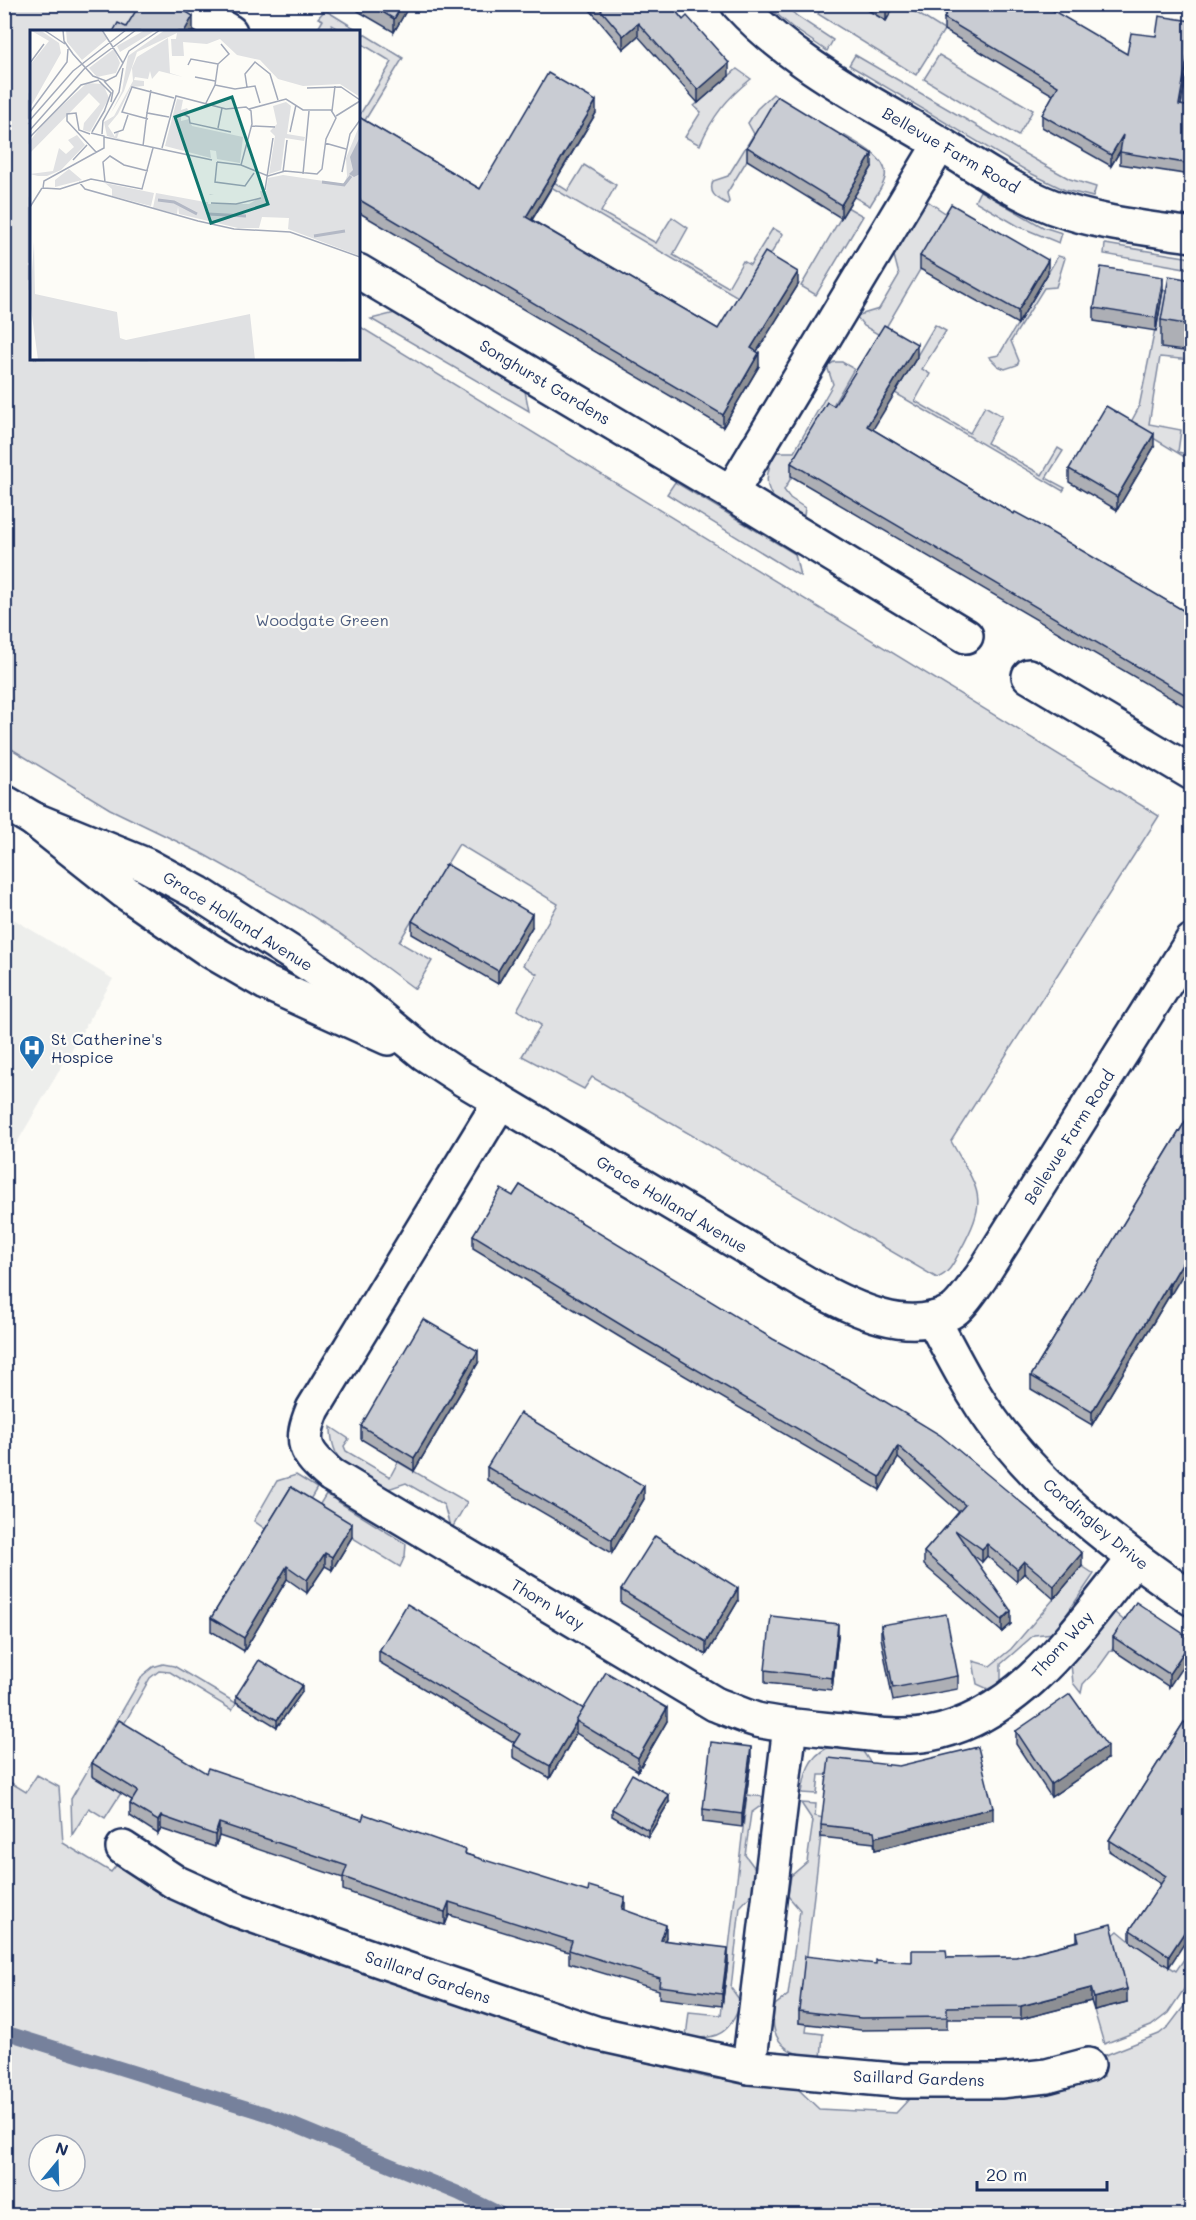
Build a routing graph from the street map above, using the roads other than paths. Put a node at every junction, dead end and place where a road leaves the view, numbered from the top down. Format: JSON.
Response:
{"nodes":[{"id":1,"x":182,"y":4,"type":"edge"},
{"id":2,"x":738,"y":4,"type":"edge"},
{"id":3,"x":227,"y":30,"type":"edge"},
{"id":4,"x":940,"y":144,"type":"junction"},
{"id":5,"x":1191,"y":235,"type":"edge"},
{"id":6,"x":360,"y":272,"type":"edge"},
{"id":7,"x":731,"y":493,"type":"junction"},
{"id":8,"x":966,"y":636,"type":"dead end"},
{"id":9,"x":1029,"y":676,"type":"dead end"},
{"id":10,"x":1191,"y":773,"type":"edge"},
{"id":11,"x":4,"y":802,"type":"edge"},
{"id":12,"x":33,"y":819,"type":"junction"},
{"id":13,"x":1191,"y":941,"type":"edge"},
{"id":14,"x":425,"y":1054,"type":"junction"},
{"id":15,"x":500,"y":1102,"type":"junction"},
{"id":16,"x":933,"y":1319,"type":"junction"},
{"id":17,"x":1135,"y":1558,"type":"junction"},
{"id":18,"x":1191,"y":1599,"type":"edge"},
{"id":19,"x":790,"y":1726,"type":"junction"},
{"id":20,"x":123,"y":1848,"type":"dead end"},
{"id":21,"x":1088,"y":2065,"type":"dead end"},
{"id":22,"x":749,"y":2067,"type":"junction"}],
"edges":[{"from":1,"to":3,"type":"street"},
{"from":2,"to":4,"type":"street","name":"Bellevue Farm Road"},
{"from":4,"to":5,"type":"street","name":"Bellevue Farm Road"},
{"from":4,"to":7,"type":"street"},
{"from":6,"to":7,"type":"street","name":"Songhurst Gardens"},
{"from":7,"to":8,"type":"street","name":"Songhurst Gardens"},
{"from":9,"to":10,"type":"street"},
{"from":11,"to":12,"type":"street","name":"Grace Holland Avenue"},
{"from":12,"to":14,"type":"street","name":"Grace Holland Avenue"},
{"from":12,"to":14,"type":"street","name":"Grace Holland Avenue"},
{"from":13,"to":16,"type":"street","name":"Bellevue Farm Road"},
{"from":14,"to":15,"type":"street","name":"Grace Holland Avenue"},
{"from":15,"to":16,"type":"street","name":"Grace Holland Avenue"},
{"from":15,"to":19,"type":"street","name":"Thorn Way"},
{"from":16,"to":17,"type":"street","name":"Cordingley Drive"},
{"from":17,"to":18,"type":"street","name":"Cordingley Drive"},
{"from":17,"to":19,"type":"street","name":"Thorn Way"},
{"from":19,"to":22,"type":"street"},
{"from":20,"to":22,"type":"street","name":"Saillard Gardens"},
{"from":21,"to":22,"type":"street","name":"Saillard Gardens"}]}
